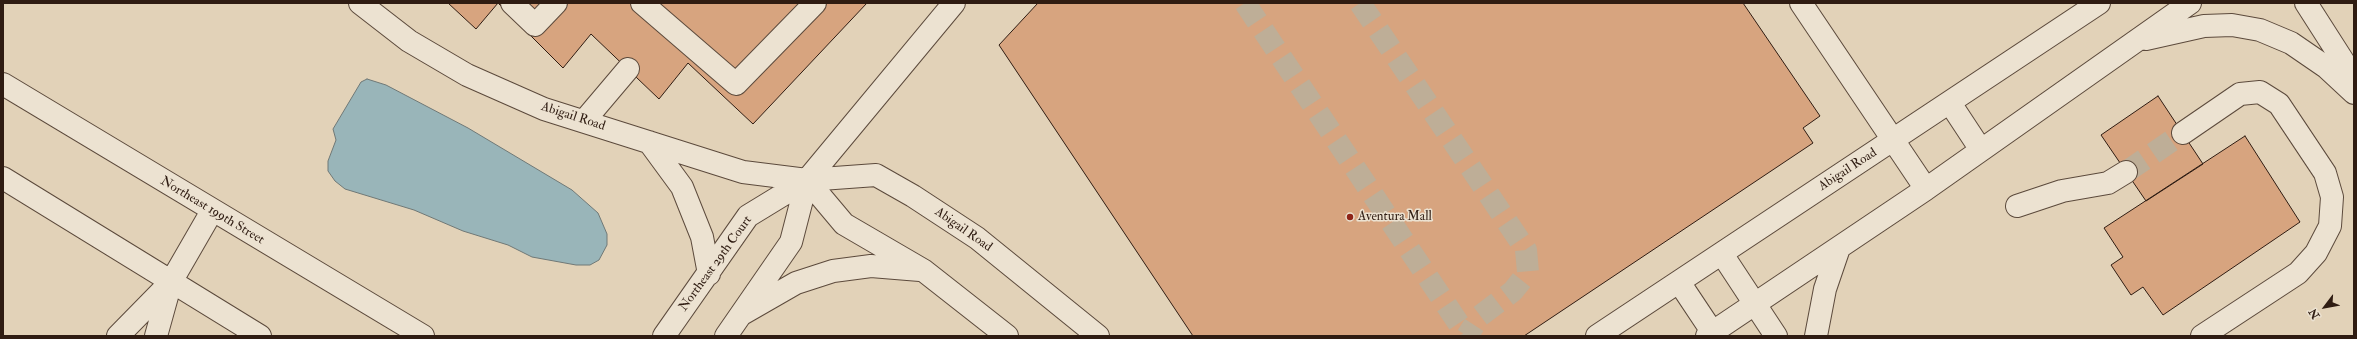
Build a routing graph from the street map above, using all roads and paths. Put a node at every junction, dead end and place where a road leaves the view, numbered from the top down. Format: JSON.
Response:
{"nodes":[{"id":1,"x":360,"y":3,"type":"edge"},
{"id":2,"x":512,"y":3,"type":"edge"},
{"id":3,"x":556,"y":3,"type":"edge"},
{"id":4,"x":642,"y":3,"type":"edge"},
{"id":5,"x":814,"y":3,"type":"edge"},
{"id":6,"x":954,"y":3,"type":"edge"},
{"id":7,"x":1801,"y":3,"type":"edge"},
{"id":8,"x":2098,"y":3,"type":"edge"},
{"id":9,"x":2190,"y":3,"type":"edge"},
{"id":10,"x":2306,"y":3,"type":"edge"},
{"id":11,"x":2135,"y":42,"type":"junction"},
{"id":12,"x":628,"y":69,"type":"dead end"},
{"id":13,"x":2354,"y":78,"type":"edge"},
{"id":14,"x":3,"y":84,"type":"edge"},
{"id":15,"x":2354,"y":93,"type":"edge"},
{"id":16,"x":1950,"y":103,"type":"junction"},
{"id":17,"x":584,"y":121,"type":"junction"},
{"id":18,"x":2183,"y":133,"type":"tunnel mouth"},
{"id":19,"x":1894,"y":140,"type":"junction"},
{"id":20,"x":649,"y":142,"type":"junction"},
{"id":21,"x":1981,"y":150,"type":"junction"},
{"id":22,"x":2126,"y":172,"type":"tunnel mouth"},
{"id":23,"x":3,"y":178,"type":"edge"},
{"id":24,"x":807,"y":180,"type":"junction"},
{"id":25,"x":1926,"y":189,"type":"junction"},
{"id":26,"x":2017,"y":206,"type":"dead end"},
{"id":27,"x":212,"y":211,"type":"junction"},
{"id":28,"x":1839,"y":248,"type":"junction"},
{"id":29,"x":1722,"y":254,"type":"junction"},
{"id":30,"x":923,"y":270,"type":"junction"},
{"id":31,"x":709,"y":274,"type":"junction"},
{"id":32,"x":171,"y":282,"type":"junction"},
{"id":33,"x":1679,"y":282,"type":"junction"},
{"id":34,"x":1755,"y":304,"type":"junction"},
{"id":35,"x":742,"y":314,"type":"junction"},
{"id":36,"x":1711,"y":335,"type":"edge"},
{"id":37,"x":118,"y":336,"type":"edge"},
{"id":38,"x":156,"y":336,"type":"edge"},
{"id":39,"x":260,"y":336,"type":"edge"},
{"id":40,"x":423,"y":336,"type":"edge"},
{"id":41,"x":664,"y":336,"type":"edge"},
{"id":42,"x":726,"y":336,"type":"edge"},
{"id":43,"x":1007,"y":336,"type":"edge"},
{"id":44,"x":1098,"y":336,"type":"edge"},
{"id":45,"x":1597,"y":336,"type":"edge"},
{"id":46,"x":1776,"y":336,"type":"edge"},
{"id":47,"x":1816,"y":336,"type":"edge"},
{"id":48,"x":2202,"y":336,"type":"edge"}],
"edges":[{"from":1,"to":17,"type":"street","name":"Abigail Road"},
{"from":2,"to":3,"type":"street"},
{"from":4,"to":5,"type":"street"},
{"from":6,"to":24,"type":"street"},
{"from":7,"to":19,"type":"street"},
{"from":8,"to":16,"type":"street","name":"Abigail Road"},
{"from":9,"to":11,"type":"street"},
{"from":10,"to":13,"type":"street"},
{"from":11,"to":15,"type":"street"},
{"from":11,"to":21,"type":"street"},
{"from":12,"to":17,"type":"street"},
{"from":14,"to":27,"type":"street","name":"Northeast 199th Street"},
{"from":16,"to":19,"type":"street","name":"Abigail Road"},
{"from":16,"to":21,"type":"street"},
{"from":17,"to":20,"type":"street","name":"Abigail Road"},
{"from":18,"to":48,"type":"street"},
{"from":19,"to":25,"type":"street"},
{"from":19,"to":29,"type":"street","name":"Abigail Road"},
{"from":20,"to":24,"type":"street","name":"Abigail Road"},
{"from":20,"to":31,"type":"street"},
{"from":21,"to":25,"type":"street"},
{"from":22,"to":26,"type":"street"},
{"from":23,"to":32,"type":"street"},
{"from":24,"to":30,"type":"street"},
{"from":24,"to":31,"type":"street","name":"Northeast 29th Court"},
{"from":24,"to":35,"type":"street"},
{"from":24,"to":44,"type":"street","name":"Abigail Road"},
{"from":25,"to":28,"type":"street"},
{"from":27,"to":32,"type":"street"},
{"from":27,"to":40,"type":"street","name":"Northeast 199th Street"},
{"from":28,"to":34,"type":"street"},
{"from":28,"to":47,"type":"street"},
{"from":29,"to":33,"type":"street","name":"Abigail Road"},
{"from":29,"to":34,"type":"street"},
{"from":30,"to":35,"type":"street"},
{"from":30,"to":43,"type":"street"},
{"from":31,"to":41,"type":"street","name":"Northeast 29th Court"},
{"from":32,"to":37,"type":"street"},
{"from":32,"to":38,"type":"street"},
{"from":32,"to":39,"type":"street"},
{"from":33,"to":36,"type":"street"},
{"from":33,"to":45,"type":"street","name":"Abigail Road"},
{"from":34,"to":36,"type":"street"},
{"from":34,"to":46,"type":"street"},
{"from":35,"to":42,"type":"street"}]}
